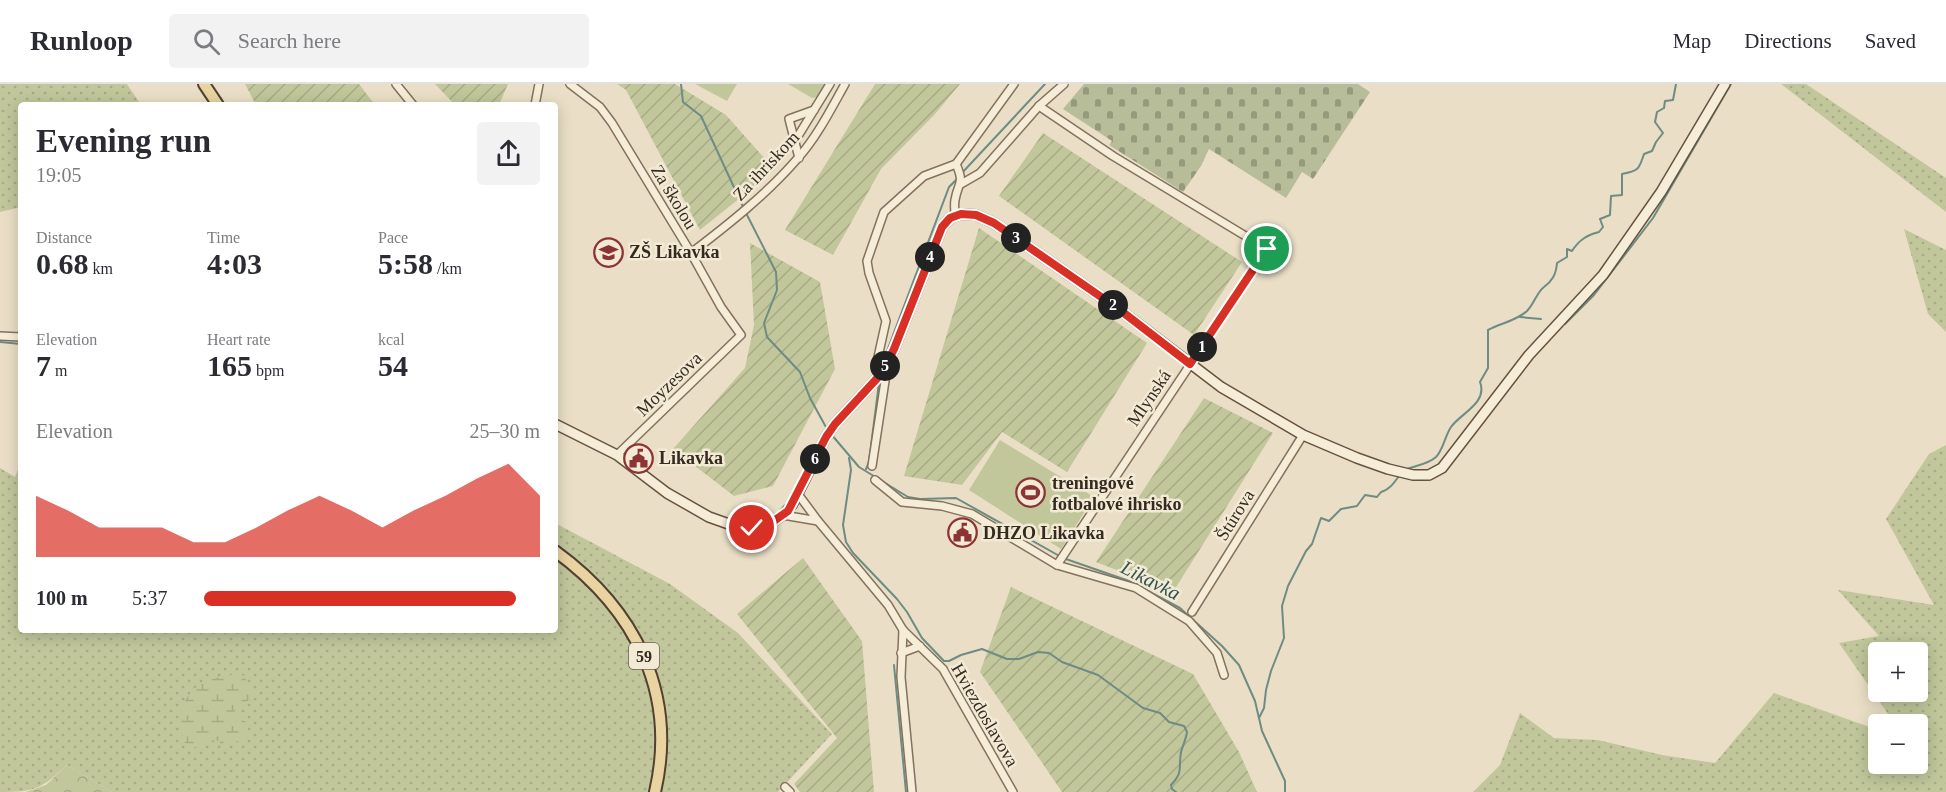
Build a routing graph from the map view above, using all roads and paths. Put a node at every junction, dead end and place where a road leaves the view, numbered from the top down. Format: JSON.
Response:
{"nodes":[{"id":1,"x":204,"y":84,"type":"edge"},
{"id":2,"x":396,"y":84,"type":"edge"},
{"id":3,"x":539,"y":84,"type":"edge"},
{"id":4,"x":570,"y":84,"type":"edge"},
{"id":5,"x":830,"y":84,"type":"edge"},
{"id":6,"x":845,"y":84,"type":"edge"},
{"id":7,"x":1014,"y":84,"type":"edge"},
{"id":8,"x":1064,"y":84,"type":"edge"},
{"id":9,"x":1725,"y":84,"type":"edge"},
{"id":10,"x":216,"y":102,"type":"edge"},
{"id":11,"x":411,"y":102,"type":"edge"},
{"id":12,"x":536,"y":102,"type":"edge"},
{"id":13,"x":1039,"y":106,"type":"junction"},
{"id":14,"x":814,"y":110,"type":"junction"},
{"id":15,"x":795,"y":141,"type":"junction"},
{"id":16,"x":799,"y":158,"type":"junction"},
{"id":17,"x":956,"y":164,"type":"junction"},
{"id":18,"x":961,"y":184,"type":"junction"},
{"id":19,"x":955,"y":216,"type":"junction"},
{"id":20,"x":691,"y":253,"type":"junction"},
{"id":21,"x":741,"y":335,"type":"joint"},
{"id":22,"x":0,"y":336,"type":"edge"},
{"id":23,"x":18,"y":337,"type":"edge"},
{"id":24,"x":1190,"y":364,"type":"junction"},
{"id":25,"x":882,"y":373,"type":"junction"},
{"id":26,"x":558,"y":426,"type":"edge"},
{"id":27,"x":1303,"y":435,"type":"junction"},
{"id":28,"x":617,"y":455,"type":"junction"},
{"id":29,"x":872,"y":466,"type":"dead end"},
{"id":30,"x":875,"y":480,"type":"dead end"},
{"id":31,"x":798,"y":494,"type":"junction"},
{"id":32,"x":783,"y":515,"type":"junction"},
{"id":33,"x":818,"y":520,"type":"junction"},
{"id":34,"x":558,"y":553,"type":"edge"},
{"id":35,"x":1058,"y":563,"type":"junction"},
{"id":36,"x":1192,"y":612,"type":"dead end"},
{"id":37,"x":903,"y":630,"type":"junction"},
{"id":38,"x":920,"y":646,"type":"junction"},
{"id":39,"x":901,"y":653,"type":"junction"},
{"id":40,"x":1224,"y":675,"type":"dead end"},
{"id":41,"x":656,"y":792,"type":"edge"},
{"id":42,"x":912,"y":792,"type":"edge"},
{"id":43,"x":1013,"y":792,"type":"edge"}],
"edges":[{"from":1,"to":10,"type":"main road"},
{"from":2,"to":11,"type":"street"},
{"from":3,"to":12,"type":"street"},
{"from":4,"to":20,"type":"street","name":"Za školou"},
{"from":5,"to":14,"type":"street"},
{"from":6,"to":16,"type":"street","name":"Za ihriskom"},
{"from":7,"to":17,"type":"street"},
{"from":8,"to":13,"type":"street"},
{"from":9,"to":27,"type":"street"},
{"from":13,"to":18,"type":"street"},
{"from":13,"to":24,"type":"street","name":"Mlynská"},
{"from":14,"to":15,"type":"street"},
{"from":14,"to":15,"type":"street"},
{"from":15,"to":16,"type":"street"},
{"from":16,"to":20,"type":"street","name":"Za ihriskom"},
{"from":17,"to":18,"type":"street"},
{"from":17,"to":25,"type":"street"},
{"from":18,"to":19,"type":"street"},
{"from":19,"to":24,"type":"street"},
{"from":19,"to":25,"type":"street"},
{"from":20,"to":21,"type":"street","name":"Za školou"},
{"from":21,"to":28,"type":"street","name":"Moyzesova"},
{"from":22,"to":23,"type":"street"},
{"from":24,"to":27,"type":"street"},
{"from":24,"to":35,"type":"street","name":"Mlynská"},
{"from":25,"to":29,"type":"street"},
{"from":25,"to":31,"type":"street"},
{"from":26,"to":28,"type":"street"},
{"from":27,"to":36,"type":"street","name":"Štúrova"},
{"from":28,"to":32,"type":"street"},
{"from":30,"to":35,"type":"street"},
{"from":31,"to":32,"type":"street"},
{"from":31,"to":33,"type":"street","name":"Hviezdoslavova"},
{"from":32,"to":33,"type":"street"},
{"from":33,"to":37,"type":"street","name":"Hviezdoslavova"},
{"from":34,"to":41,"type":"main road","number":"59"},
{"from":35,"to":40,"type":"street"},
{"from":37,"to":38,"type":"street","name":"Hviezdoslavova"},
{"from":37,"to":39,"type":"street"},
{"from":38,"to":39,"type":"street"},
{"from":38,"to":43,"type":"street","name":"Hviezdoslavova"},
{"from":39,"to":42,"type":"street"}]}
